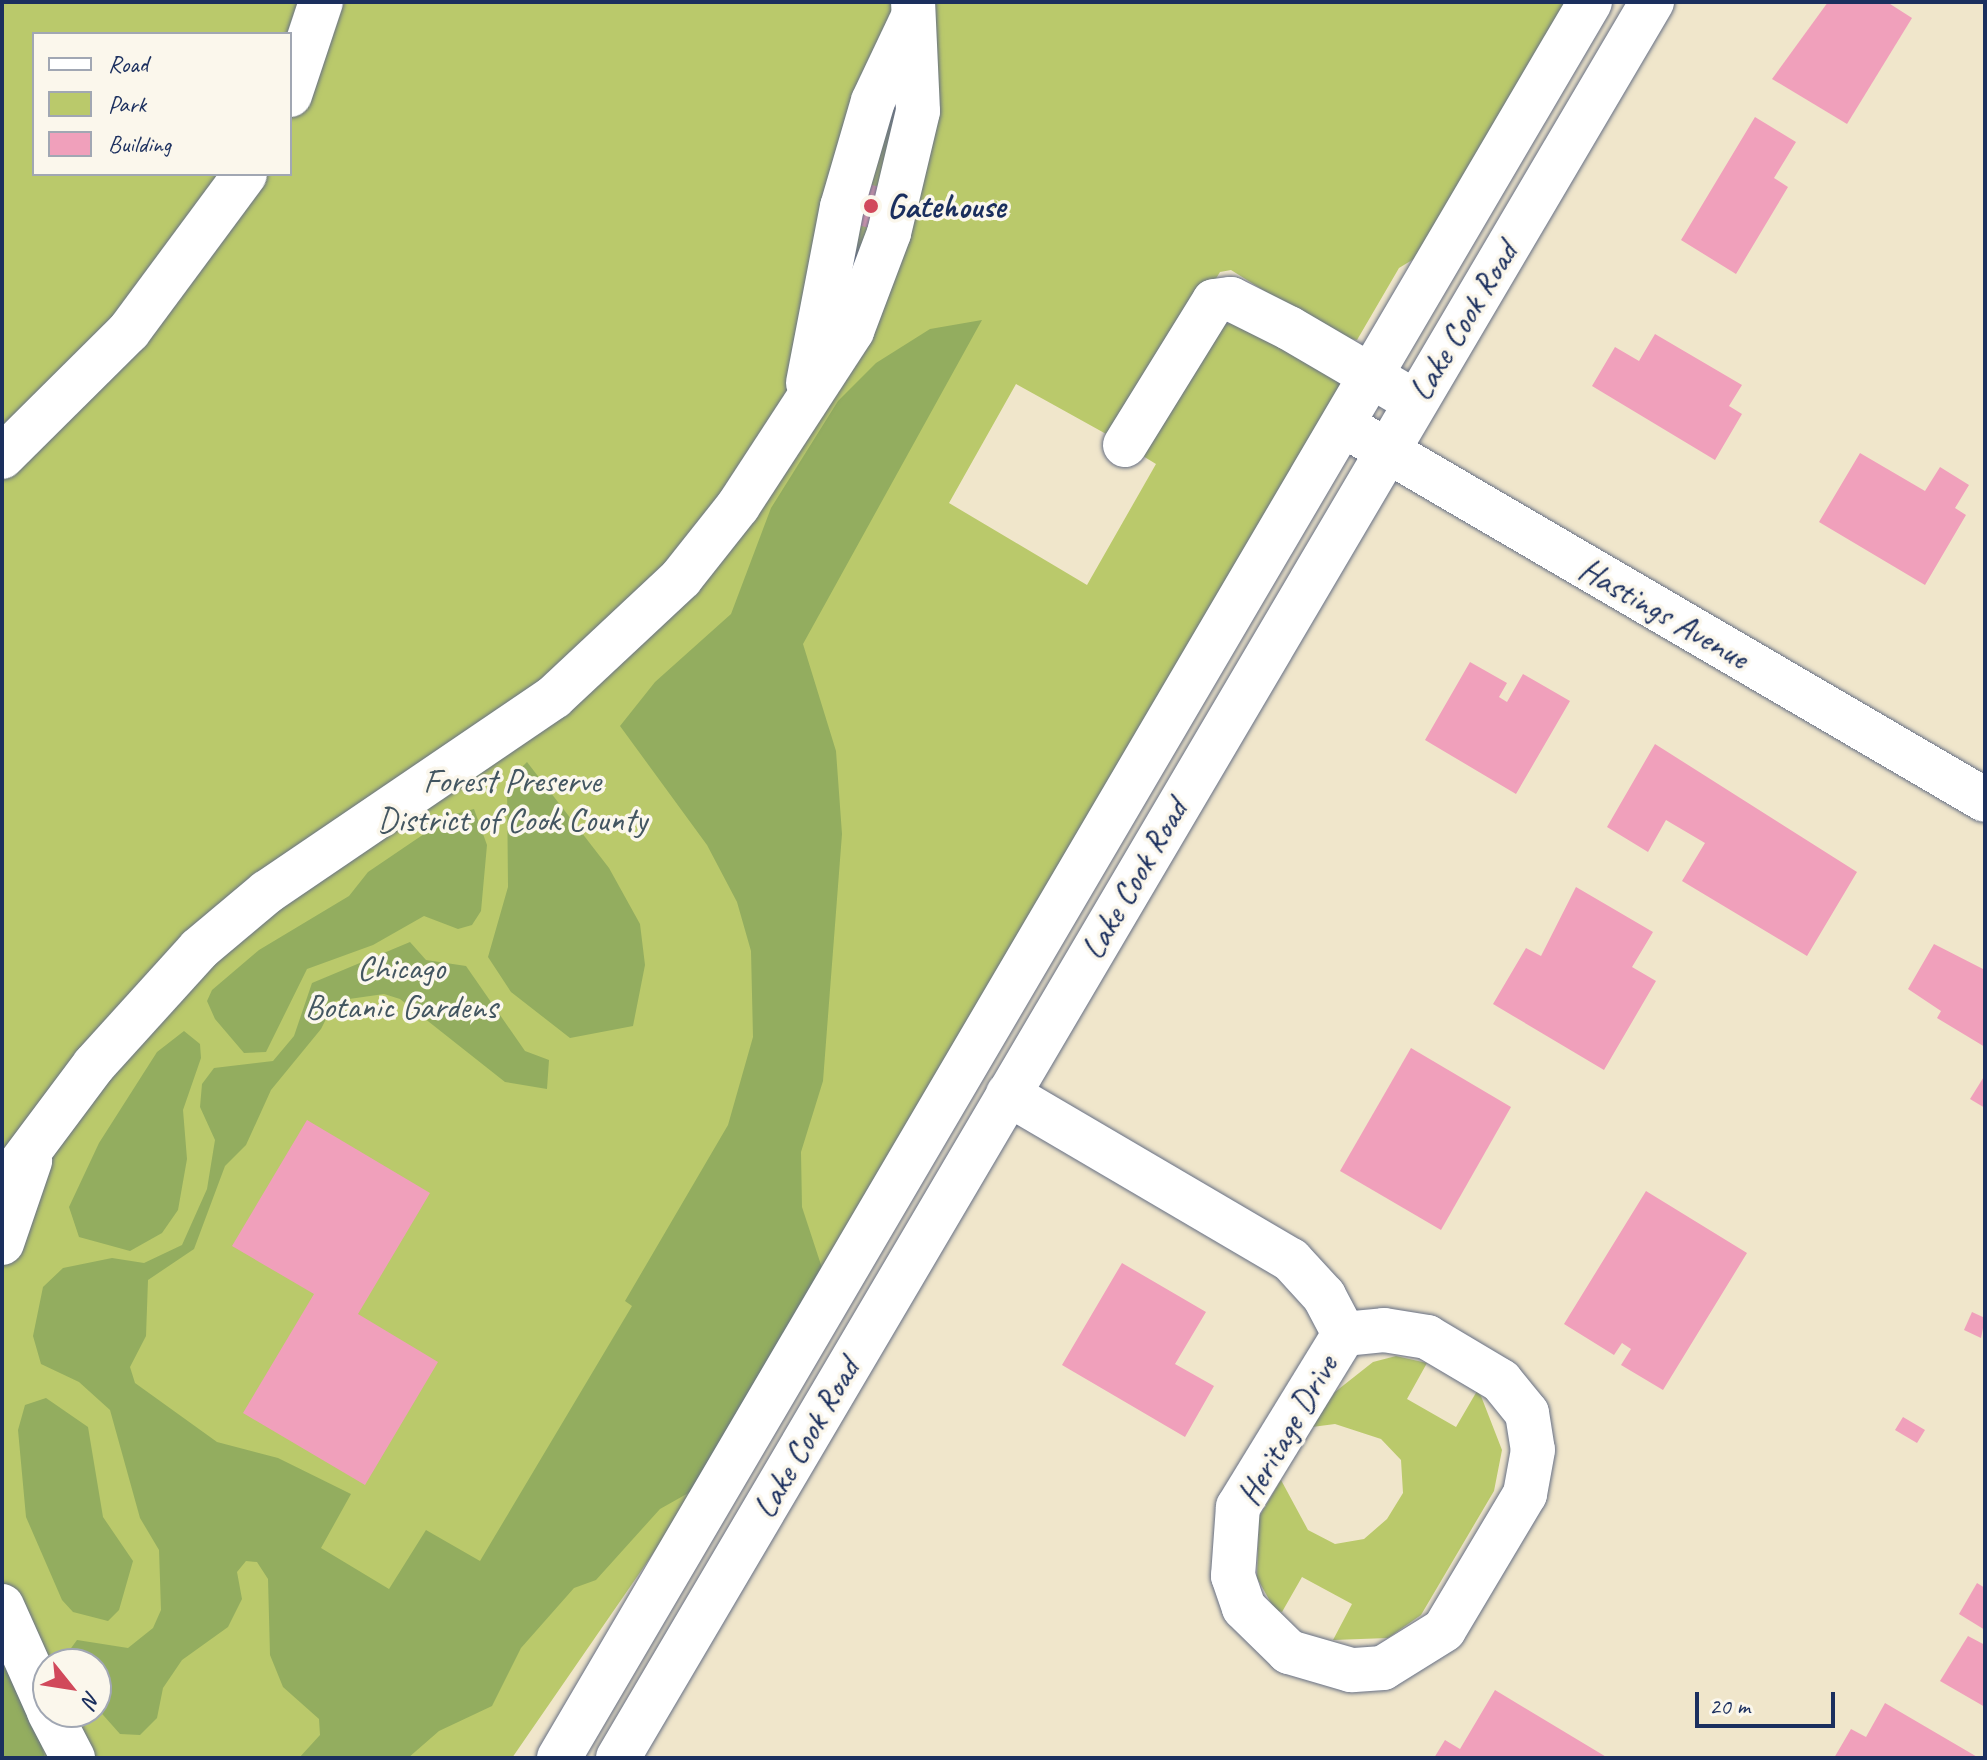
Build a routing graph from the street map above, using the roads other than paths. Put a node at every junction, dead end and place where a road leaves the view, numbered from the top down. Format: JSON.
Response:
{"nodes":[{"id":1,"x":321,"y":2,"type":"edge"},
{"id":2,"x":1590,"y":2,"type":"edge"},
{"id":3,"x":1652,"y":2,"type":"edge"},
{"id":4,"x":913,"y":10,"type":"edge"},
{"id":5,"x":292,"y":89,"type":"edge"},
{"id":6,"x":244,"y":176,"type":"edge"},
{"id":7,"x":1373,"y":373,"type":"junction"},
{"id":8,"x":1414,"y":401,"type":"junction"},
{"id":9,"x":1343,"y":425,"type":"junction"},
{"id":10,"x":1125,"y":445,"type":"dead end"},
{"id":11,"x":1386,"y":451,"type":"junction"},
{"id":12,"x":2,"y":457,"type":"edge"},
{"id":13,"x":1985,"y":800,"type":"edge"},
{"id":14,"x":1008,"y":1094,"type":"junction"},
{"id":15,"x":34,"y":1148,"type":"junction"},
{"id":16,"x":2,"y":1188,"type":"edge"},
{"id":17,"x":2,"y":1243,"type":"edge"},
{"id":18,"x":1344,"y":1334,"type":"junction"},
{"id":19,"x":2,"y":1606,"type":"edge"},
{"id":20,"x":32,"y":1673,"type":"edge"},
{"id":21,"x":58,"y":1728,"type":"edge"},
{"id":22,"x":73,"y":1758,"type":"edge"},
{"id":23,"x":559,"y":1758,"type":"edge"},
{"id":24,"x":618,"y":1758,"type":"edge"}],
"edges":[{"from":1,"to":5,"type":"main road"},
{"from":2,"to":7,"type":"main road","name":"Lake Cook Road"},
{"from":3,"to":8,"type":"main road","name":"Lake Cook Road"},
{"from":4,"to":15,"type":"main road"},
{"from":6,"to":12,"type":"main road"},
{"from":7,"to":8,"type":"main road"},
{"from":7,"to":9,"type":"main road","name":"Lake Cook Road"},
{"from":7,"to":10,"type":"main road"},
{"from":8,"to":11,"type":"main road","name":"Lake Cook Road"},
{"from":9,"to":11,"type":"main road","name":"Hastings Avenue"},
{"from":9,"to":23,"type":"main road","name":"Lake Cook Road"},
{"from":11,"to":13,"type":"main road","name":"Hastings Avenue"},
{"from":11,"to":14,"type":"main road","name":"Lake Cook Road"},
{"from":14,"to":18,"type":"main road","name":"Heritage Drive"},
{"from":14,"to":24,"type":"main road","name":"Lake Cook Road"},
{"from":15,"to":16,"type":"main road"},
{"from":15,"to":17,"type":"main road"},
{"from":18,"to":18,"type":"main road","name":"Heritage Drive"},
{"from":19,"to":20,"type":"main road"},
{"from":21,"to":22,"type":"main road"}]}
